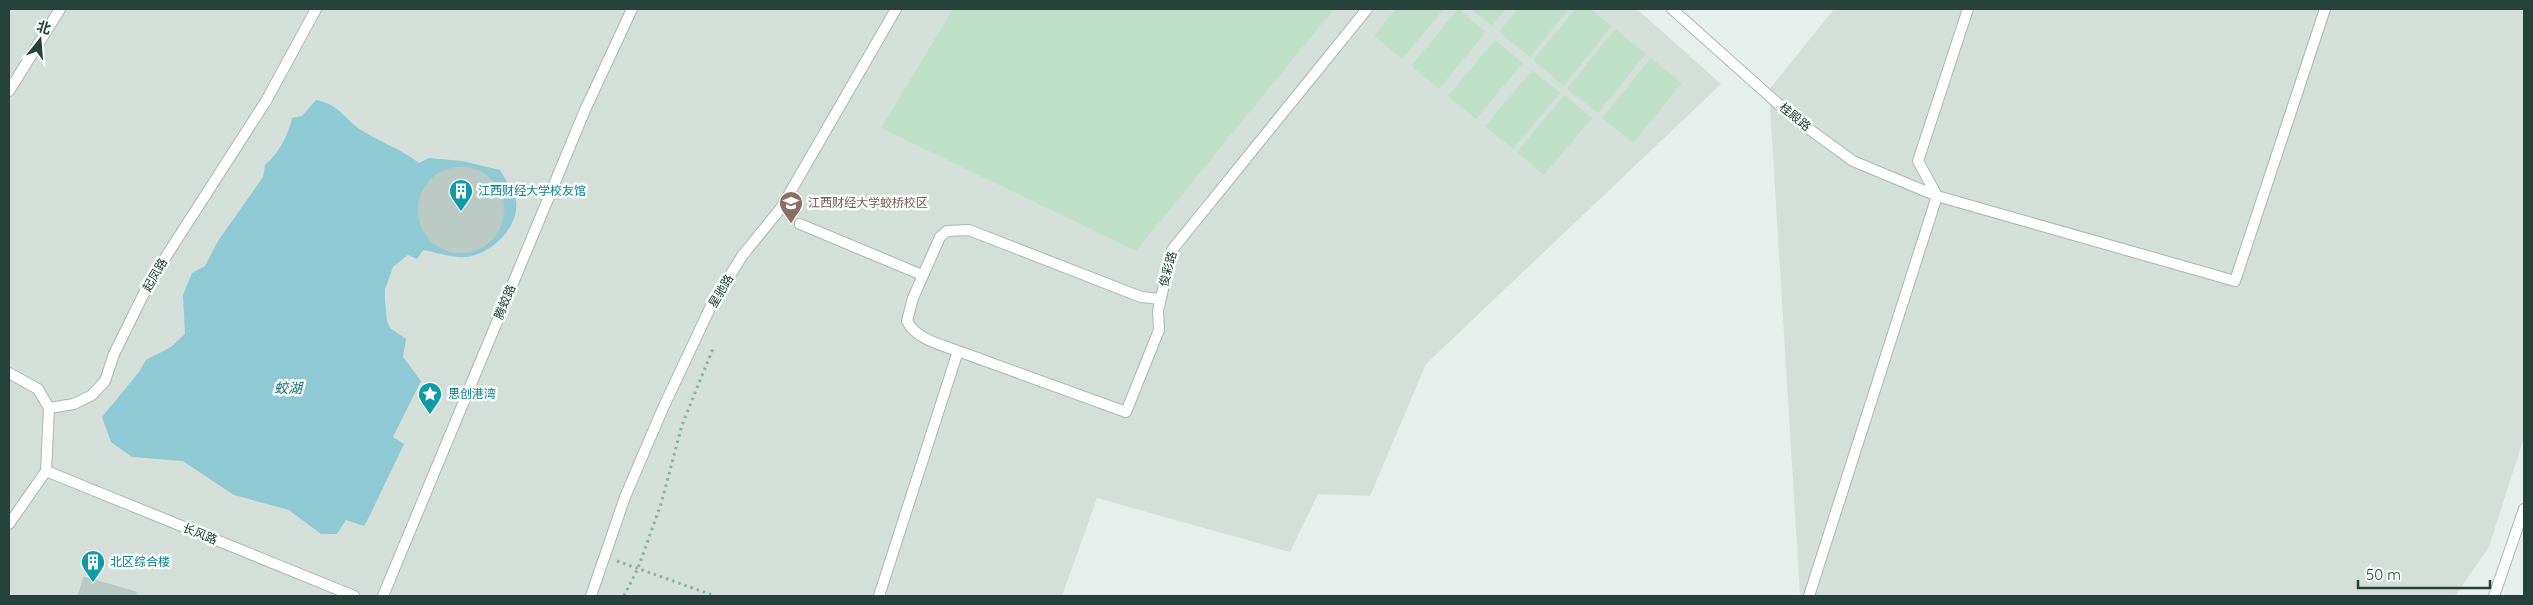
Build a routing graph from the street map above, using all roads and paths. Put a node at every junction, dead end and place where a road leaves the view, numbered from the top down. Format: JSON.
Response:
{"nodes":[{"id":1,"x":60,"y":9,"type":"edge"},
{"id":2,"x":316,"y":9,"type":"edge"},
{"id":3,"x":632,"y":9,"type":"edge"},
{"id":4,"x":896,"y":9,"type":"edge"},
{"id":5,"x":1367,"y":9,"type":"edge"},
{"id":6,"x":1672,"y":9,"type":"edge"},
{"id":7,"x":1968,"y":9,"type":"edge"},
{"id":8,"x":2325,"y":9,"type":"edge"},
{"id":9,"x":9,"y":91,"type":"edge"},
{"id":10,"x":1936,"y":196,"type":"junction"},
{"id":11,"x":800,"y":224,"type":"dead end"},
{"id":12,"x":922,"y":274,"type":"junction"},
{"id":13,"x":1160,"y":299,"type":"junction"},
{"id":14,"x":714,"y":346,"type":"dead end"},
{"id":15,"x":958,"y":351,"type":"junction"},
{"id":16,"x":9,"y":373,"type":"edge"},
{"id":17,"x":49,"y":408,"type":"junction"},
{"id":18,"x":46,"y":471,"type":"junction"},
{"id":19,"x":2524,"y":509,"type":"edge"},
{"id":20,"x":9,"y":524,"type":"edge"},
{"id":21,"x":604,"y":557,"type":"junction"},
{"id":22,"x":638,"y":568,"type":"junction"},
{"id":23,"x":354,"y":596,"type":"edge"},
{"id":24,"x":383,"y":596,"type":"edge"},
{"id":25,"x":591,"y":596,"type":"edge"},
{"id":26,"x":624,"y":596,"type":"edge"},
{"id":27,"x":715,"y":596,"type":"edge"},
{"id":28,"x":878,"y":596,"type":"edge"},
{"id":29,"x":1809,"y":596,"type":"edge"},
{"id":30,"x":2494,"y":596,"type":"edge"}],
"edges":[{"from":1,"to":9,"type":"lane"},
{"from":2,"to":17,"type":"lane","name":"起凤路"},
{"from":3,"to":24,"type":"lane","name":"腾蛟路"},
{"from":4,"to":21,"type":"lane","name":"星驰路"},
{"from":5,"to":13,"type":"lane","name":"俊彩路"},
{"from":6,"to":10,"type":"lane","name":"桂殿路"},
{"from":7,"to":10,"type":"lane"},
{"from":8,"to":10,"type":"lane","name":"桂殿路"},
{"from":10,"to":29,"type":"lane"},
{"from":11,"to":12,"type":"lane"},
{"from":12,"to":13,"type":"lane"},
{"from":12,"to":15,"type":"lane"},
{"from":13,"to":15,"type":"lane","name":"俊彩路"},
{"from":14,"to":22,"type":"path"},
{"from":15,"to":28,"type":"lane"},
{"from":16,"to":17,"type":"lane"},
{"from":17,"to":18,"type":"lane"},
{"from":18,"to":20,"type":"lane"},
{"from":18,"to":23,"type":"lane","name":"长风路"},
{"from":19,"to":30,"type":"lane"},
{"from":21,"to":22,"type":"path"},
{"from":21,"to":25,"type":"lane","name":"星驰路"},
{"from":22,"to":26,"type":"path"},
{"from":22,"to":27,"type":"path"}]}
